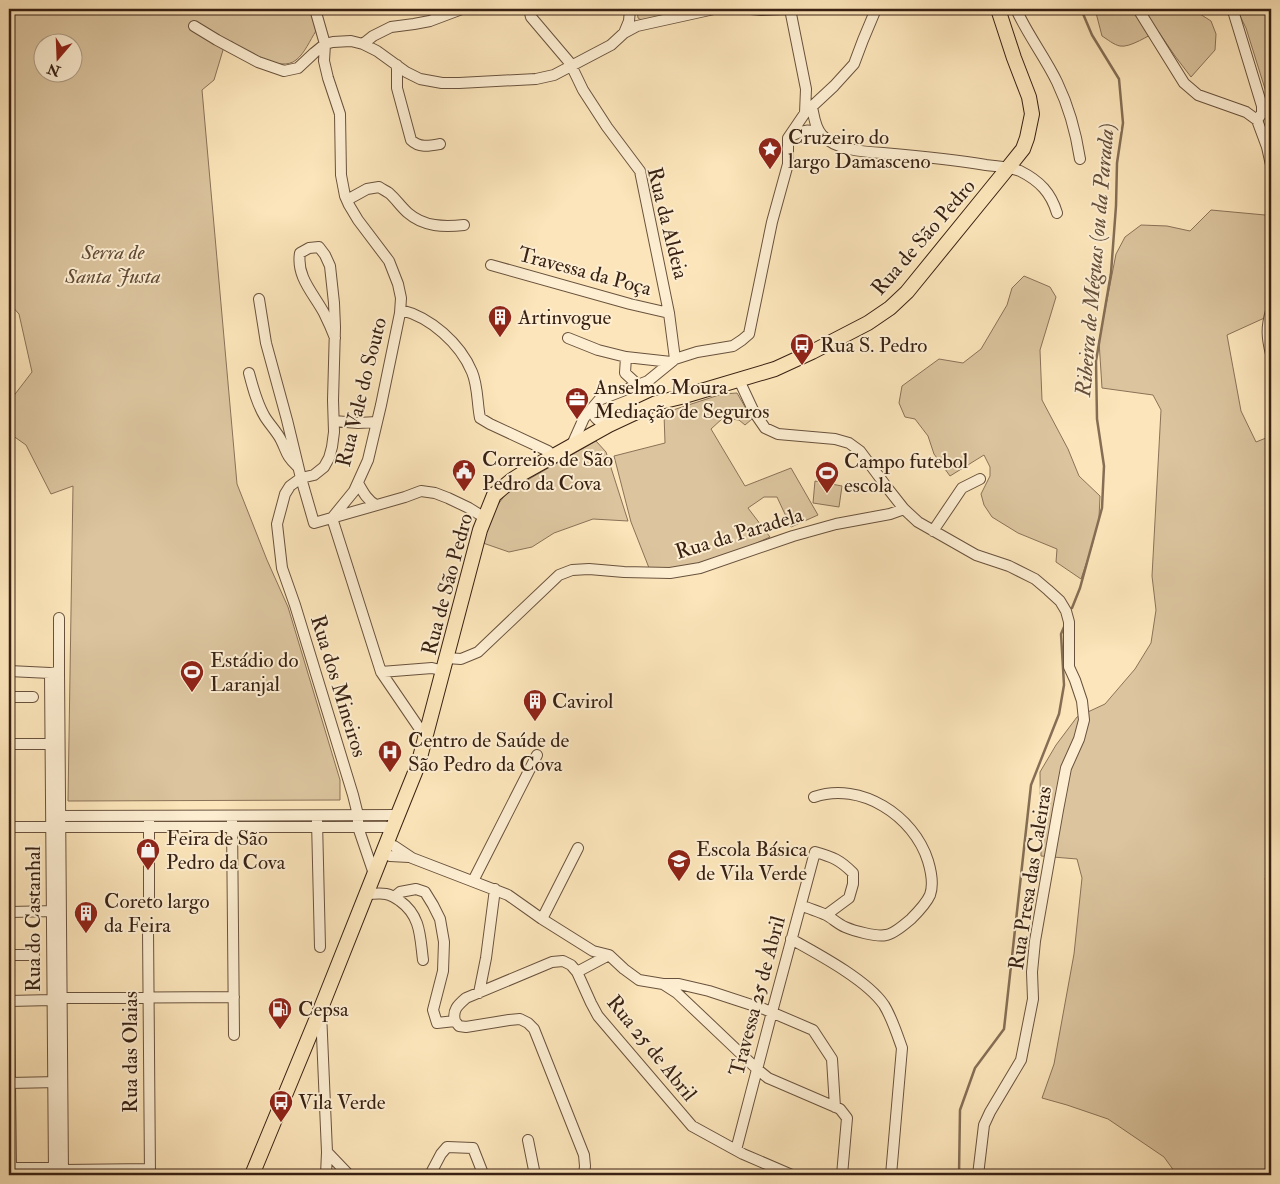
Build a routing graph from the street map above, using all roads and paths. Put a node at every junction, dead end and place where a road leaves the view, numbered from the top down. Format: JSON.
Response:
{"nodes":[{"id":1,"x":316,"y":9,"type":"edge"},
{"id":2,"x":462,"y":9,"type":"edge"},
{"id":3,"x":529,"y":9,"type":"edge"},
{"id":4,"x":630,"y":9,"type":"edge"},
{"id":5,"x":714,"y":9,"type":"edge"},
{"id":6,"x":751,"y":9,"type":"edge"},
{"id":7,"x":789,"y":9,"type":"edge"},
{"id":8,"x":876,"y":9,"type":"edge"},
{"id":9,"x":998,"y":9,"type":"edge"},
{"id":10,"x":1016,"y":9,"type":"edge"},
{"id":11,"x":1138,"y":9,"type":"edge"},
{"id":12,"x":1231,"y":9,"type":"edge"},
{"id":13,"x":194,"y":26,"type":"dead end"},
{"id":14,"x":624,"y":33,"type":"junction"},
{"id":15,"x":325,"y":44,"type":"junction"},
{"id":16,"x":363,"y":44,"type":"junction"},
{"id":17,"x":397,"y":65,"type":"junction"},
{"id":18,"x":572,"y":66,"type":"junction"},
{"id":19,"x":809,"y":110,"type":"junction"},
{"id":20,"x":1257,"y":120,"type":"junction"},
{"id":21,"x":821,"y":135,"type":"junction"},
{"id":22,"x":788,"y":138,"type":"junction"},
{"id":23,"x":440,"y":144,"type":"dead end"},
{"id":24,"x":1080,"y":159,"type":"dead end"},
{"id":25,"x":1271,"y":165,"type":"edge"},
{"id":26,"x":1008,"y":168,"type":"junction"},
{"id":27,"x":347,"y":200,"type":"junction"},
{"id":28,"x":1057,"y":213,"type":"dead end"},
{"id":29,"x":464,"y":226,"type":"dead end"},
{"id":30,"x":491,"y":265,"type":"dead end"},
{"id":31,"x":260,"y":299,"type":"dead end"},
{"id":32,"x":400,"y":310,"type":"junction"},
{"id":33,"x":1271,"y":311,"type":"edge"},
{"id":34,"x":669,"y":313,"type":"junction"},
{"id":35,"x":335,"y":338,"type":"junction"},
{"id":36,"x":568,"y":338,"type":"dead end"},
{"id":37,"x":1271,"y":354,"type":"edge"},
{"id":38,"x":626,"y":357,"type":"junction"},
{"id":39,"x":673,"y":360,"type":"junction"},
{"id":40,"x":248,"y":373,"type":"dead end"},
{"id":41,"x":739,"y":380,"type":"junction"},
{"id":42,"x":638,"y":385,"type":"junction"},
{"id":43,"x":592,"y":408,"type":"junction"},
{"id":44,"x":334,"y":421,"type":"junction"},
{"id":45,"x":377,"y":422,"type":"junction"},
{"id":46,"x":610,"y":426,"type":"junction"},
{"id":47,"x":571,"y":448,"type":"junction"},
{"id":48,"x":554,"y":457,"type":"junction"},
{"id":49,"x":298,"y":466,"type":"junction"},
{"id":50,"x":301,"y":478,"type":"junction"},
{"id":51,"x":980,"y":478,"type":"dead end"},
{"id":52,"x":358,"y":483,"type":"junction"},
{"id":53,"x":376,"y":505,"type":"junction"},
{"id":54,"x":904,"y":509,"type":"junction"},
{"id":55,"x":332,"y":518,"type":"junction"},
{"id":56,"x":485,"y":518,"type":"junction"},
{"id":57,"x":933,"y":531,"type":"junction"},
{"id":58,"x":59,"y":618,"type":"dead end"},
{"id":59,"x":445,"y":664,"type":"junction"},
{"id":60,"x":9,"y":671,"type":"edge"},
{"id":61,"x":382,"y":672,"type":"junction"},
{"id":62,"x":54,"y":673,"type":"junction"},
{"id":63,"x":9,"y":697,"type":"edge"},
{"id":64,"x":33,"y":697,"type":"dead end"},
{"id":65,"x":426,"y":738,"type":"junction"},
{"id":66,"x":9,"y":744,"type":"edge"},
{"id":67,"x":55,"y":744,"type":"junction"},
{"id":68,"x":537,"y":755,"type":"dead end"},
{"id":69,"x":814,"y":796,"type":"dead end"},
{"id":70,"x":148,"y":815,"type":"junction"},
{"id":71,"x":232,"y":815,"type":"junction"},
{"id":72,"x":317,"y":815,"type":"junction"},
{"id":73,"x":358,"y":815,"type":"junction"},
{"id":74,"x":56,"y":816,"type":"junction"},
{"id":75,"x":395,"y":821,"type":"junction"},
{"id":76,"x":9,"y":827,"type":"edge"},
{"id":77,"x":59,"y":827,"type":"junction"},
{"id":78,"x":149,"y":827,"type":"junction"},
{"id":79,"x":232,"y":827,"type":"junction"},
{"id":80,"x":317,"y":827,"type":"junction"},
{"id":81,"x":358,"y":827,"type":"junction"},
{"id":82,"x":384,"y":848,"type":"junction"},
{"id":83,"x":578,"y":848,"type":"dead end"},
{"id":84,"x":374,"y":874,"type":"junction"},
{"id":85,"x":473,"y":881,"type":"junction"},
{"id":86,"x":494,"y":889,"type":"junction"},
{"id":87,"x":366,"y":894,"type":"junction"},
{"id":88,"x":394,"y":897,"type":"junction"},
{"id":89,"x":149,"y":902,"type":"dead end"},
{"id":90,"x":801,"y":905,"type":"junction"},
{"id":91,"x":57,"y":911,"type":"junction"},
{"id":92,"x":9,"y":912,"type":"edge"},
{"id":93,"x":826,"y":915,"type":"junction"},
{"id":94,"x":542,"y":919,"type":"junction"},
{"id":95,"x":148,"y":929,"type":"dead end"},
{"id":96,"x":791,"y":939,"type":"junction"},
{"id":97,"x":320,"y":947,"type":"dead end"},
{"id":98,"x":9,"y":955,"type":"edge"},
{"id":99,"x":34,"y":955,"type":"dead end"},
{"id":100,"x":609,"y":956,"type":"junction"},
{"id":101,"x":423,"y":960,"type":"dead end"},
{"id":102,"x":577,"y":972,"type":"junction"},
{"id":103,"x":663,"y":984,"type":"junction"},
{"id":104,"x":479,"y":993,"type":"junction"},
{"id":105,"x":149,"y":997,"type":"junction"},
{"id":106,"x":234,"y":997,"type":"junction"},
{"id":107,"x":57,"y":999,"type":"junction"},
{"id":108,"x":9,"y":1001,"type":"edge"},
{"id":109,"x":321,"y":1008,"type":"junction"},
{"id":110,"x":772,"y":1012,"type":"junction"},
{"id":111,"x":454,"y":1021,"type":"junction"},
{"id":112,"x":234,"y":1035,"type":"dead end"},
{"id":113,"x":757,"y":1069,"type":"junction"},
{"id":114,"x":58,"y":1082,"type":"junction"},
{"id":115,"x":9,"y":1083,"type":"edge"},
{"id":116,"x":836,"y":1107,"type":"junction"},
{"id":117,"x":528,"y":1140,"type":"dead end"},
{"id":118,"x":736,"y":1150,"type":"junction"},
{"id":119,"x":327,"y":1152,"type":"junction"},
{"id":120,"x":10,"y":1168,"type":"edge"},
{"id":121,"x":432,"y":1171,"type":"dead end"},
{"id":122,"x":58,"y":1172,"type":"edge"},
{"id":123,"x":150,"y":1172,"type":"edge"},
{"id":124,"x":252,"y":1175,"type":"edge"},
{"id":125,"x":326,"y":1175,"type":"edge"},
{"id":126,"x":349,"y":1175,"type":"edge"},
{"id":127,"x":482,"y":1175,"type":"edge"},
{"id":128,"x":535,"y":1175,"type":"edge"},
{"id":129,"x":584,"y":1175,"type":"edge"},
{"id":130,"x":792,"y":1175,"type":"edge"},
{"id":131,"x":842,"y":1175,"type":"edge"},
{"id":132,"x":891,"y":1175,"type":"edge"},
{"id":133,"x":978,"y":1175,"type":"edge"}],
"edges":[{"from":1,"to":15,"type":"street","name":"Rua Vale do Souto"},
{"from":2,"to":16,"type":"street"},
{"from":3,"to":18,"type":"street","name":"Rua da Aldeia"},
{"from":4,"to":14,"type":"street"},
{"from":5,"to":14,"type":"street"},
{"from":6,"to":7,"type":"street"},
{"from":7,"to":19,"type":"street"},
{"from":8,"to":19,"type":"street"},
{"from":9,"to":26,"type":"main road","name":"Rua de São Pedro"},
{"from":10,"to":24,"type":"street"},
{"from":11,"to":20,"type":"street"},
{"from":12,"to":20,"type":"street"},
{"from":13,"to":15,"type":"street"},
{"from":14,"to":18,"type":"street"},
{"from":15,"to":16,"type":"street"},
{"from":15,"to":27,"type":"street","name":"Rua Vale do Souto"},
{"from":16,"to":17,"type":"street"},
{"from":17,"to":18,"type":"street"},
{"from":17,"to":23,"type":"street"},
{"from":18,"to":34,"type":"street","name":"Rua da Aldeia"},
{"from":19,"to":21,"type":"street"},
{"from":19,"to":22,"type":"street"},
{"from":20,"to":25,"type":"street"},
{"from":21,"to":22,"type":"street"},
{"from":21,"to":26,"type":"street"},
{"from":22,"to":39,"type":"street"},
{"from":26,"to":28,"type":"street"},
{"from":26,"to":41,"type":"main road","name":"Rua de São Pedro"},
{"from":27,"to":29,"type":"street"},
{"from":27,"to":32,"type":"street","name":"Rua Vale do Souto"},
{"from":30,"to":34,"type":"street","name":"Travessa da Poça"},
{"from":31,"to":49,"type":"street"},
{"from":32,"to":45,"type":"street","name":"Rua Vale do Souto"},
{"from":32,"to":48,"type":"street"},
{"from":33,"to":37,"type":"street"},
{"from":34,"to":39,"type":"street","name":"Rua da Aldeia"},
{"from":35,"to":35,"type":"street"},
{"from":35,"to":44,"type":"street"},
{"from":36,"to":38,"type":"street"},
{"from":38,"to":39,"type":"street"},
{"from":38,"to":42,"type":"street"},
{"from":39,"to":42,"type":"street"},
{"from":40,"to":49,"type":"street"},
{"from":41,"to":46,"type":"main road","name":"Rua de São Pedro"},
{"from":41,"to":54,"type":"street"},
{"from":42,"to":43,"type":"street"},
{"from":43,"to":46,"type":"street"},
{"from":43,"to":47,"type":"street"},
{"from":44,"to":45,"type":"street"},
{"from":44,"to":50,"type":"street"},
{"from":45,"to":52,"type":"street","name":"Rua Vale do Souto"},
{"from":46,"to":47,"type":"main road","name":"Rua de São Pedro"},
{"from":47,"to":48,"type":"main road","name":"Rua de São Pedro"},
{"from":48,"to":56,"type":"main road","name":"Rua de São Pedro"},
{"from":49,"to":50,"type":"street"},
{"from":50,"to":55,"type":"street"},
{"from":50,"to":73,"type":"street","name":"Rua dos Mineiros"},
{"from":51,"to":57,"type":"street"},
{"from":52,"to":53,"type":"street"},
{"from":52,"to":55,"type":"street","name":"Rua Vale do Souto"},
{"from":53,"to":55,"type":"street"},
{"from":53,"to":56,"type":"street"},
{"from":54,"to":57,"type":"street"},
{"from":54,"to":59,"type":"street","name":"Rua da Paradela"},
{"from":55,"to":61,"type":"street"},
{"from":56,"to":59,"type":"main road","name":"Rua de São Pedro"},
{"from":57,"to":133,"type":"street","name":"Rua Presa das Caleiras"},
{"from":58,"to":62,"type":"street","name":"Rua do Castanhal"},
{"from":59,"to":61,"type":"street","name":"Rua da Paradela"},
{"from":59,"to":65,"type":"main road","name":"Rua de São Pedro"},
{"from":60,"to":62,"type":"street"},
{"from":61,"to":65,"type":"street"},
{"from":62,"to":67,"type":"street","name":"Rua do Castanhal"},
{"from":63,"to":64,"type":"street"},
{"from":65,"to":75,"type":"main road","name":"Rua de São Pedro"},
{"from":66,"to":67,"type":"street"},
{"from":67,"to":74,"type":"street","name":"Rua do Castanhal"},
{"from":68,"to":85,"type":"street"},
{"from":69,"to":93,"type":"street"},
{"from":70,"to":71,"type":"street"},
{"from":70,"to":74,"type":"street"},
{"from":70,"to":78,"type":"street"},
{"from":71,"to":72,"type":"street"},
{"from":71,"to":79,"type":"street"},
{"from":72,"to":73,"type":"street"},
{"from":72,"to":80,"type":"street"},
{"from":73,"to":75,"type":"street"},
{"from":73,"to":81,"type":"street","name":"Rua dos Mineiros"},
{"from":74,"to":77,"type":"street","name":"Rua do Castanhal"},
{"from":75,"to":81,"type":"street"},
{"from":75,"to":82,"type":"main road","name":"Rua de São Pedro"},
{"from":76,"to":77,"type":"street"},
{"from":77,"to":78,"type":"street"},
{"from":77,"to":91,"type":"street","name":"Rua do Castanhal"},
{"from":77,"to":91,"type":"street","name":"Rua do Castanhal"},
{"from":78,"to":79,"type":"street"},
{"from":78,"to":89,"type":"street"},
{"from":79,"to":80,"type":"street"},
{"from":79,"to":106,"type":"street"},
{"from":80,"to":81,"type":"street"},
{"from":80,"to":97,"type":"street"},
{"from":81,"to":84,"type":"street","name":"Rua dos Mineiros"},
{"from":82,"to":84,"type":"main road","name":"Rua de São Pedro"},
{"from":82,"to":85,"type":"street"},
{"from":83,"to":94,"type":"street"},
{"from":84,"to":87,"type":"main road","name":"Rua de São Pedro"},
{"from":85,"to":86,"type":"street"},
{"from":86,"to":94,"type":"street"},
{"from":86,"to":104,"type":"street"},
{"from":87,"to":88,"type":"street"},
{"from":87,"to":109,"type":"main road","name":"Rua de São Pedro"},
{"from":88,"to":101,"type":"street"},
{"from":88,"to":111,"type":"street"},
{"from":90,"to":93,"type":"street"},
{"from":90,"to":93,"type":"street","name":"Travessa 25 de Abril"},
{"from":90,"to":96,"type":"street","name":"Travessa 25 de Abril"},
{"from":91,"to":92,"type":"street"},
{"from":91,"to":107,"type":"street","name":"Rua do Castanhal"},
{"from":94,"to":100,"type":"street"},
{"from":95,"to":105,"type":"street","name":"Rua das Olaias"},
{"from":96,"to":110,"type":"street","name":"Travessa 25 de Abril"},
{"from":96,"to":132,"type":"street"},
{"from":98,"to":99,"type":"street"},
{"from":100,"to":102,"type":"street"},
{"from":100,"to":103,"type":"street"},
{"from":102,"to":104,"type":"street"},
{"from":102,"to":118,"type":"street","name":"Rua 25 de Abril"},
{"from":103,"to":110,"type":"street"},
{"from":103,"to":113,"type":"street"},
{"from":104,"to":111,"type":"street"},
{"from":105,"to":106,"type":"street"},
{"from":105,"to":107,"type":"street"},
{"from":105,"to":123,"type":"street","name":"Rua das Olaias"},
{"from":106,"to":112,"type":"street"},
{"from":107,"to":108,"type":"street"},
{"from":107,"to":114,"type":"street","name":"Rua do Castanhal"},
{"from":108,"to":115,"type":"street"},
{"from":109,"to":119,"type":"street"},
{"from":109,"to":124,"type":"main road","name":"Rua de São Pedro"},
{"from":110,"to":113,"type":"street","name":"Travessa 25 de Abril"},
{"from":110,"to":116,"type":"street"},
{"from":111,"to":129,"type":"street"},
{"from":113,"to":116,"type":"street"},
{"from":113,"to":118,"type":"street","name":"Travessa 25 de Abril"},
{"from":114,"to":115,"type":"street"},
{"from":114,"to":122,"type":"street","name":"Rua do Castanhal"},
{"from":115,"to":120,"type":"street"},
{"from":116,"to":131,"type":"street"},
{"from":117,"to":128,"type":"street"},
{"from":118,"to":130,"type":"street","name":"Rua 25 de Abril"},
{"from":119,"to":125,"type":"street"},
{"from":119,"to":126,"type":"street"},
{"from":120,"to":122,"type":"street"},
{"from":121,"to":127,"type":"street"},
{"from":122,"to":123,"type":"street"}]}
